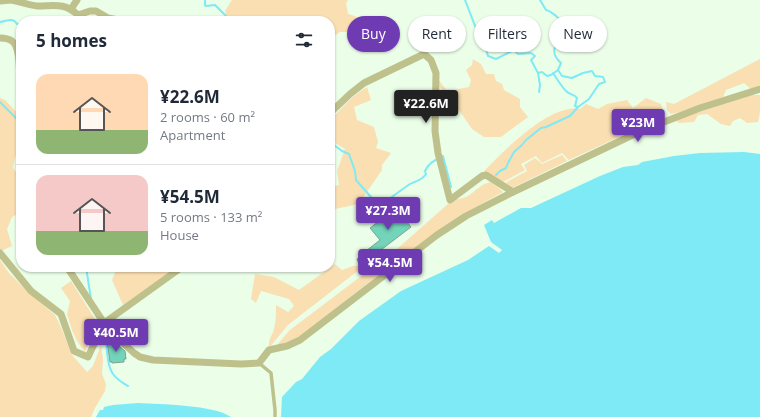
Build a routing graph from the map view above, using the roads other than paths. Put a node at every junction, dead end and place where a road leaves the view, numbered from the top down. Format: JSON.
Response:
{"nodes":[{"id":1,"x":12,"y":0,"type":"edge"},
{"id":2,"x":77,"y":0,"type":"edge"},
{"id":3,"x":0,"y":1,"type":"edge"},
{"id":4,"x":52,"y":3,"type":"edge"},
{"id":5,"x":71,"y":9,"type":"junction"},
{"id":6,"x":105,"y":16,"type":"edge"},
{"id":7,"x":0,"y":38,"type":"edge"},
{"id":8,"x":16,"y":46,"type":"edge"},
{"id":9,"x":760,"y":89,"type":"edge"},
{"id":10,"x":335,"y":108,"type":"edge"},
{"id":11,"x":513,"y":192,"type":"junction"},
{"id":12,"x":0,"y":253,"type":"edge"},
{"id":13,"x":70,"y":272,"type":"edge"},
{"id":14,"x":175,"y":272,"type":"edge"},
{"id":15,"x":104,"y":323,"type":"junction"},
{"id":16,"x":259,"y":363,"type":"junction"},
{"id":17,"x":274,"y":417,"type":"edge"}],
"edges":[{"from":1,"to":3,"type":"street"},
{"from":1,"to":4,"type":"street"},
{"from":2,"to":5,"type":"street"},
{"from":4,"to":5,"type":"street"},
{"from":5,"to":6,"type":"street"},
{"from":7,"to":8,"type":"street"},
{"from":9,"to":11,"type":"street"},
{"from":10,"to":11,"type":"street"},
{"from":11,"to":16,"type":"street"},
{"from":12,"to":15,"type":"street"},
{"from":13,"to":15,"type":"street"},
{"from":14,"to":15,"type":"street"},
{"from":15,"to":16,"type":"street"},
{"from":16,"to":17,"type":"lane"}]}
